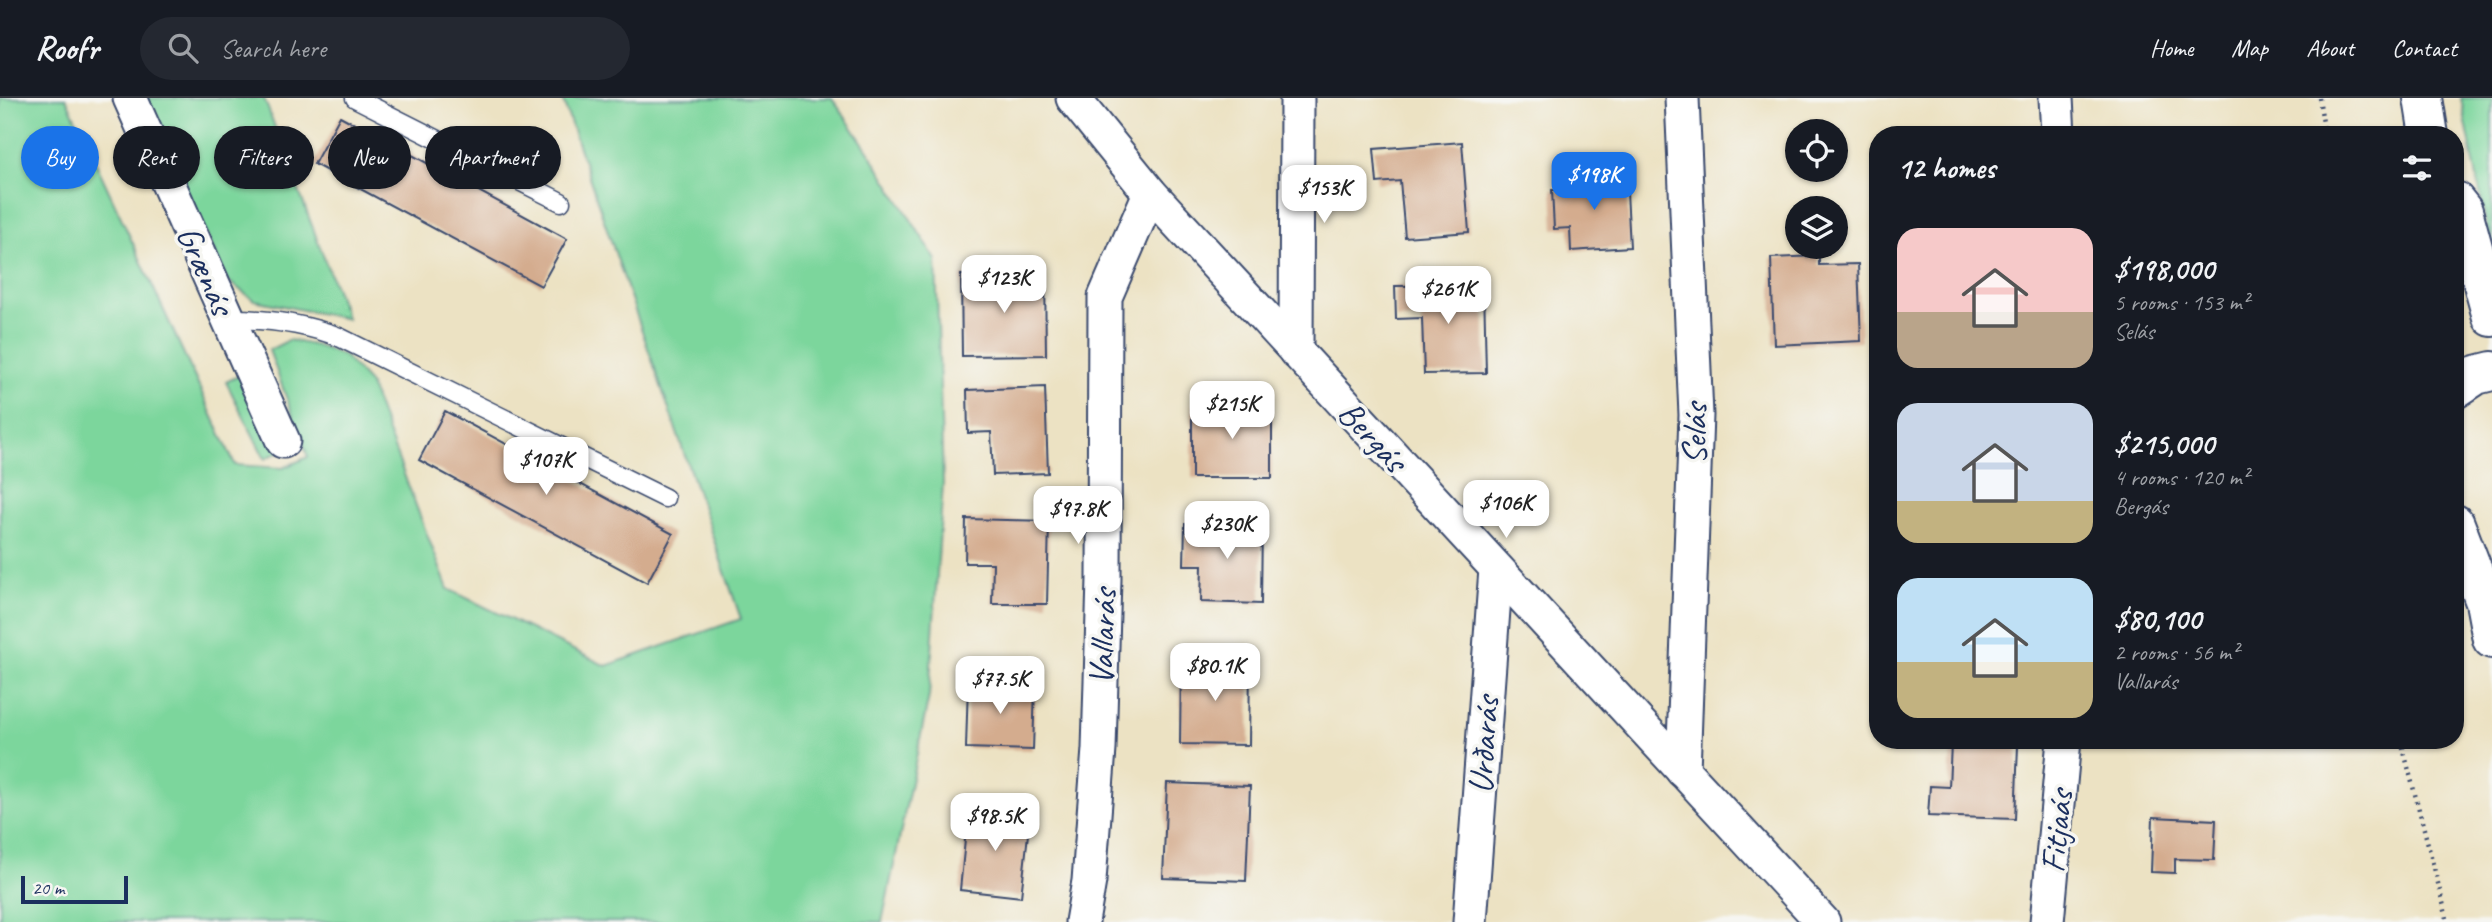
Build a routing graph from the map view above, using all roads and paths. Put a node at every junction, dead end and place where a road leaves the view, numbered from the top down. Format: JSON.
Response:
{"nodes":[{"id":1,"x":130,"y":98,"type":"edge"},
{"id":2,"x":355,"y":98,"type":"edge"},
{"id":3,"x":1073,"y":98,"type":"edge"},
{"id":4,"x":1297,"y":98,"type":"edge"},
{"id":5,"x":1682,"y":98,"type":"edge"},
{"id":6,"x":2056,"y":98,"type":"edge"},
{"id":7,"x":2319,"y":98,"type":"edge"},
{"id":8,"x":2423,"y":98,"type":"edge"},
{"id":9,"x":2058,"y":126,"type":"edge"},
{"id":10,"x":2324,"y":126,"type":"edge"},
{"id":11,"x":2428,"y":126,"type":"edge"},
{"id":12,"x":1150,"y":193,"type":"junction"},
{"id":13,"x":561,"y":202,"type":"dead end"},
{"id":14,"x":2464,"y":215,"type":"edge"},
{"id":15,"x":2492,"y":317,"type":"edge"},
{"id":16,"x":229,"y":319,"type":"junction"},
{"id":17,"x":1296,"y":352,"type":"junction"},
{"id":18,"x":2492,"y":371,"type":"edge"},
{"id":19,"x":2464,"y":383,"type":"edge"},
{"id":20,"x":283,"y":441,"type":"dead end"},
{"id":21,"x":666,"y":498,"type":"dead end"},
{"id":22,"x":2464,"y":527,"type":"edge"},
{"id":23,"x":2492,"y":538,"type":"edge"},
{"id":24,"x":2464,"y":546,"type":"edge"},
{"id":25,"x":1496,"y":569,"type":"junction"},
{"id":26,"x":2492,"y":639,"type":"edge"},
{"id":27,"x":2063,"y":749,"type":"edge"},
{"id":28,"x":2403,"y":749,"type":"edge"},
{"id":29,"x":1683,"y":771,"type":"junction"},
{"id":30,"x":1082,"y":922,"type":"edge"},
{"id":31,"x":1470,"y":922,"type":"edge"},
{"id":32,"x":1823,"y":922,"type":"edge"},
{"id":33,"x":2047,"y":922,"type":"edge"},
{"id":34,"x":2448,"y":922,"type":"edge"}],
"edges":[{"from":1,"to":16,"type":"street","name":"Grænás"},
{"from":2,"to":13,"type":"lane"},
{"from":3,"to":12,"type":"street","name":"Bergás"},
{"from":4,"to":17,"type":"street"},
{"from":5,"to":29,"type":"street","name":"Selás"},
{"from":6,"to":9,"type":"street"},
{"from":7,"to":10,"type":"path"},
{"from":8,"to":11,"type":"main road"},
{"from":12,"to":17,"type":"street","name":"Bergás"},
{"from":12,"to":30,"type":"street","name":"Vallarás"},
{"from":14,"to":15,"type":"main road"},
{"from":16,"to":20,"type":"street","name":"Grænás"},
{"from":16,"to":21,"type":"lane"},
{"from":17,"to":25,"type":"street","name":"Bergás"},
{"from":18,"to":19,"type":"main road"},
{"from":22,"to":23,"type":"main road"},
{"from":24,"to":26,"type":"main road"},
{"from":25,"to":29,"type":"street","name":"Bergás"},
{"from":25,"to":31,"type":"street","name":"Urðarás"},
{"from":27,"to":33,"type":"street","name":"Fitjaás"},
{"from":28,"to":34,"type":"path"},
{"from":29,"to":32,"type":"street","name":"Bergás"}]}
